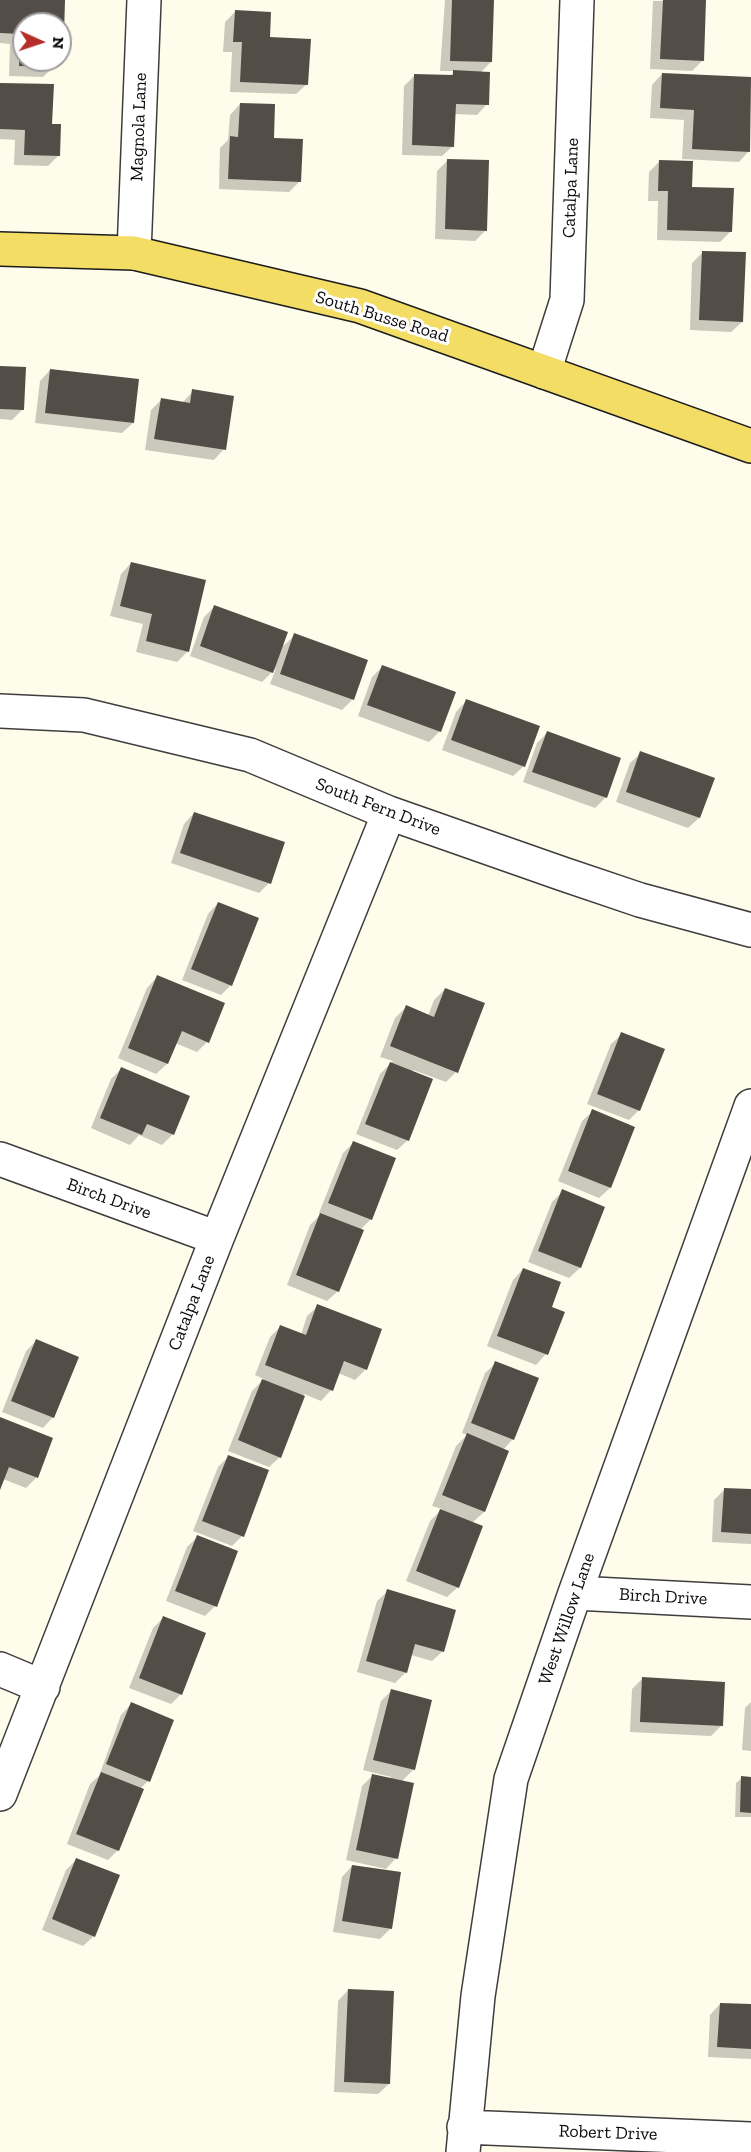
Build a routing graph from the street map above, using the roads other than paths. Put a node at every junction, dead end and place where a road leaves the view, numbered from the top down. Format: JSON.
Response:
{"nodes":[{"id":1,"x":144,"y":0,"type":"edge"},
{"id":2,"x":577,"y":0,"type":"edge"},
{"id":3,"x":0,"y":249,"type":"edge"},
{"id":4,"x":134,"y":253,"type":"junction"},
{"id":5,"x":544,"y":372,"type":"junction"},
{"id":6,"x":751,"y":446,"type":"edge"},
{"id":7,"x":0,"y":711,"type":"edge"},
{"id":8,"x":389,"y":813,"type":"junction"},
{"id":9,"x":751,"y":930,"type":"edge"},
{"id":10,"x":751,"y":1106,"type":"edge"},
{"id":11,"x":0,"y":1159,"type":"edge"},
{"id":12,"x":217,"y":1238,"type":"junction"},
{"id":13,"x":575,"y":1593,"type":"junction"},
{"id":14,"x":751,"y":1602,"type":"edge"},
{"id":15,"x":0,"y":1669,"type":"edge"},
{"id":16,"x":42,"y":1687,"type":"junction"},
{"id":17,"x":0,"y":1794,"type":"edge"},
{"id":18,"x":751,"y":2139,"type":"edge"},
{"id":19,"x":463,"y":2140,"type":"edge"}],
"edges":[{"from":1,"to":4,"type":"street","name":"Magnola Lane"},
{"from":2,"to":5,"type":"street","name":"Catalpa Lane"},
{"from":3,"to":4,"type":"main road","name":"South Busse Road"},
{"from":4,"to":5,"type":"main road","name":"South Busse Road"},
{"from":5,"to":6,"type":"main road","name":"South Busse Road"},
{"from":7,"to":8,"type":"street","name":"South Fern Drive"},
{"from":8,"to":9,"type":"street","name":"South Fern Drive"},
{"from":8,"to":12,"type":"street","name":"Catalpa Lane"},
{"from":10,"to":13,"type":"street","name":"West Willow Lane"},
{"from":11,"to":12,"type":"street","name":"Birch Drive"},
{"from":12,"to":16,"type":"street","name":"Catalpa Lane"},
{"from":13,"to":14,"type":"street","name":"Birch Drive"},
{"from":13,"to":19,"type":"street","name":"West Willow Lane"},
{"from":15,"to":16,"type":"street"},
{"from":16,"to":17,"type":"street","name":"Catalpa Lane"},
{"from":18,"to":19,"type":"street","name":"Robert Drive"}]}
